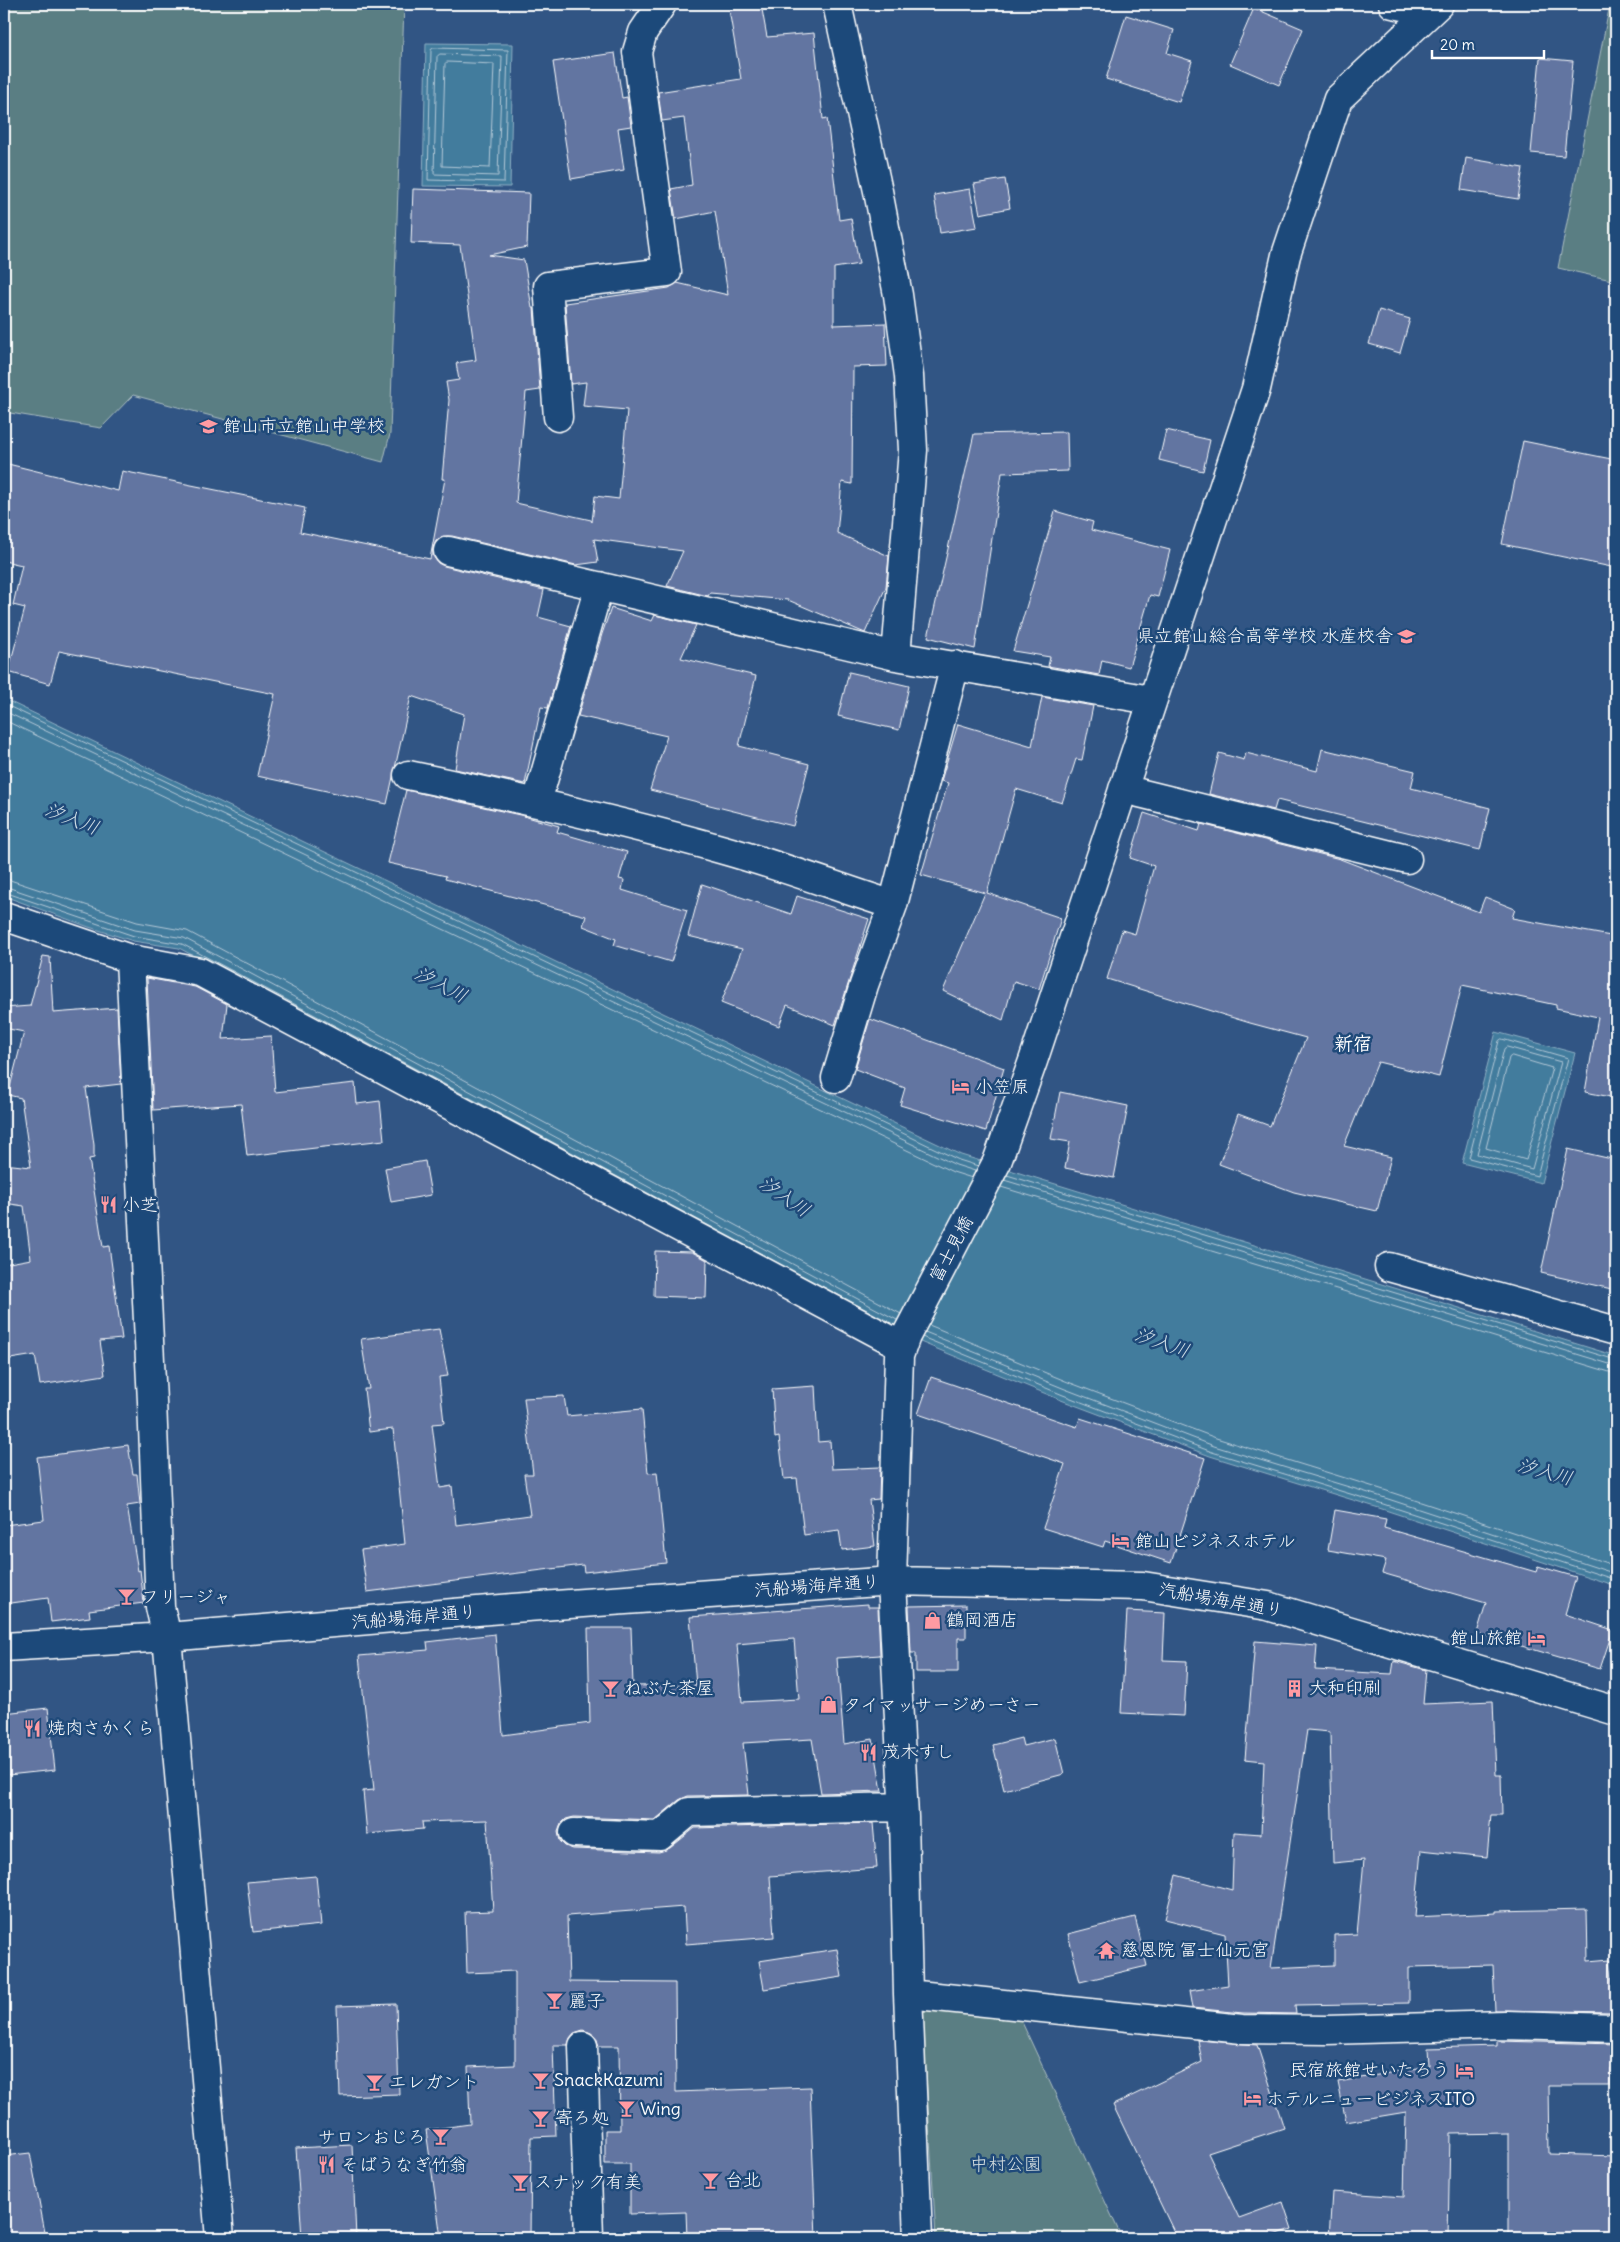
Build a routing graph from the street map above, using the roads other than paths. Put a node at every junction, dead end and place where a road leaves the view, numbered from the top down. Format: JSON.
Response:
{"nodes":[{"id":1,"x":662,"y":4,"type":"edge"},
{"id":2,"x":837,"y":4,"type":"edge"},
{"id":3,"x":1393,"y":4,"type":"edge"},
{"id":4,"x":1434,"y":7,"type":"edge"},
{"id":5,"x":558,"y":417,"type":"dead end"},
{"id":6,"x":448,"y":551,"type":"dead end"},
{"id":7,"x":599,"y":586,"type":"junction"},
{"id":8,"x":896,"y":656,"type":"junction"},
{"id":9,"x":955,"y":665,"type":"junction"},
{"id":10,"x":1152,"y":700,"type":"junction"},
{"id":11,"x":408,"y":775,"type":"dead end"},
{"id":12,"x":1123,"y":789,"type":"junction"},
{"id":13,"x":537,"y":802,"type":"junction"},
{"id":14,"x":1407,"y":859,"type":"dead end"},
{"id":15,"x":893,"y":905,"type":"junction"},
{"id":16,"x":4,"y":916,"type":"edge"},
{"id":17,"x":130,"y":959,"type":"junction"},
{"id":18,"x":836,"y":1078,"type":"dead end"},
{"id":19,"x":1389,"y":1268,"type":"dead end"},
{"id":20,"x":1616,"y":1331,"type":"edge"},
{"id":21,"x":904,"y":1341,"type":"junction"},
{"id":22,"x":892,"y":1581,"type":"junction"},
{"id":23,"x":167,"y":1637,"type":"junction"},
{"id":24,"x":4,"y":1647,"type":"edge"},
{"id":25,"x":1616,"y":1711,"type":"edge"},
{"id":26,"x":903,"y":1807,"type":"junction"},
{"id":27,"x":574,"y":1833,"type":"dead end"},
{"id":28,"x":908,"y":1994,"type":"junction"},
{"id":29,"x":1616,"y":2028,"type":"edge"},
{"id":30,"x":583,"y":2046,"type":"dead end"},
{"id":31,"x":220,"y":2238,"type":"edge"},
{"id":32,"x":589,"y":2238,"type":"edge"},
{"id":33,"x":918,"y":2238,"type":"edge"}],
"edges":[{"from":1,"to":5,"type":"street"},
{"from":2,"to":8,"type":"street"},
{"from":3,"to":4,"type":"street"},
{"from":4,"to":10,"type":"street","name":"富士見橋"},
{"from":6,"to":7,"type":"street"},
{"from":7,"to":8,"type":"street"},
{"from":7,"to":13,"type":"street"},
{"from":8,"to":9,"type":"street"},
{"from":9,"to":10,"type":"street"},
{"from":9,"to":15,"type":"street"},
{"from":10,"to":12,"type":"street","name":"富士見橋"},
{"from":11,"to":13,"type":"street"},
{"from":12,"to":14,"type":"street"},
{"from":12,"to":21,"type":"street","name":"富士見橋"},
{"from":13,"to":15,"type":"street"},
{"from":15,"to":18,"type":"street"},
{"from":16,"to":17,"type":"street"},
{"from":17,"to":21,"type":"street"},
{"from":17,"to":23,"type":"street"},
{"from":19,"to":20,"type":"street"},
{"from":21,"to":22,"type":"street","name":"富士見橋"},
{"from":22,"to":23,"type":"street","name":"汽船場海岸通り"},
{"from":22,"to":25,"type":"street","name":"汽船場海岸通り"},
{"from":22,"to":26,"type":"street","name":"富士見橋"},
{"from":23,"to":24,"type":"street","name":"汽船場海岸通り"},
{"from":23,"to":31,"type":"street"},
{"from":26,"to":27,"type":"street"},
{"from":26,"to":28,"type":"street","name":"富士見橋"},
{"from":28,"to":29,"type":"street"},
{"from":28,"to":33,"type":"street","name":"富士見橋"},
{"from":30,"to":32,"type":"street"}]}
